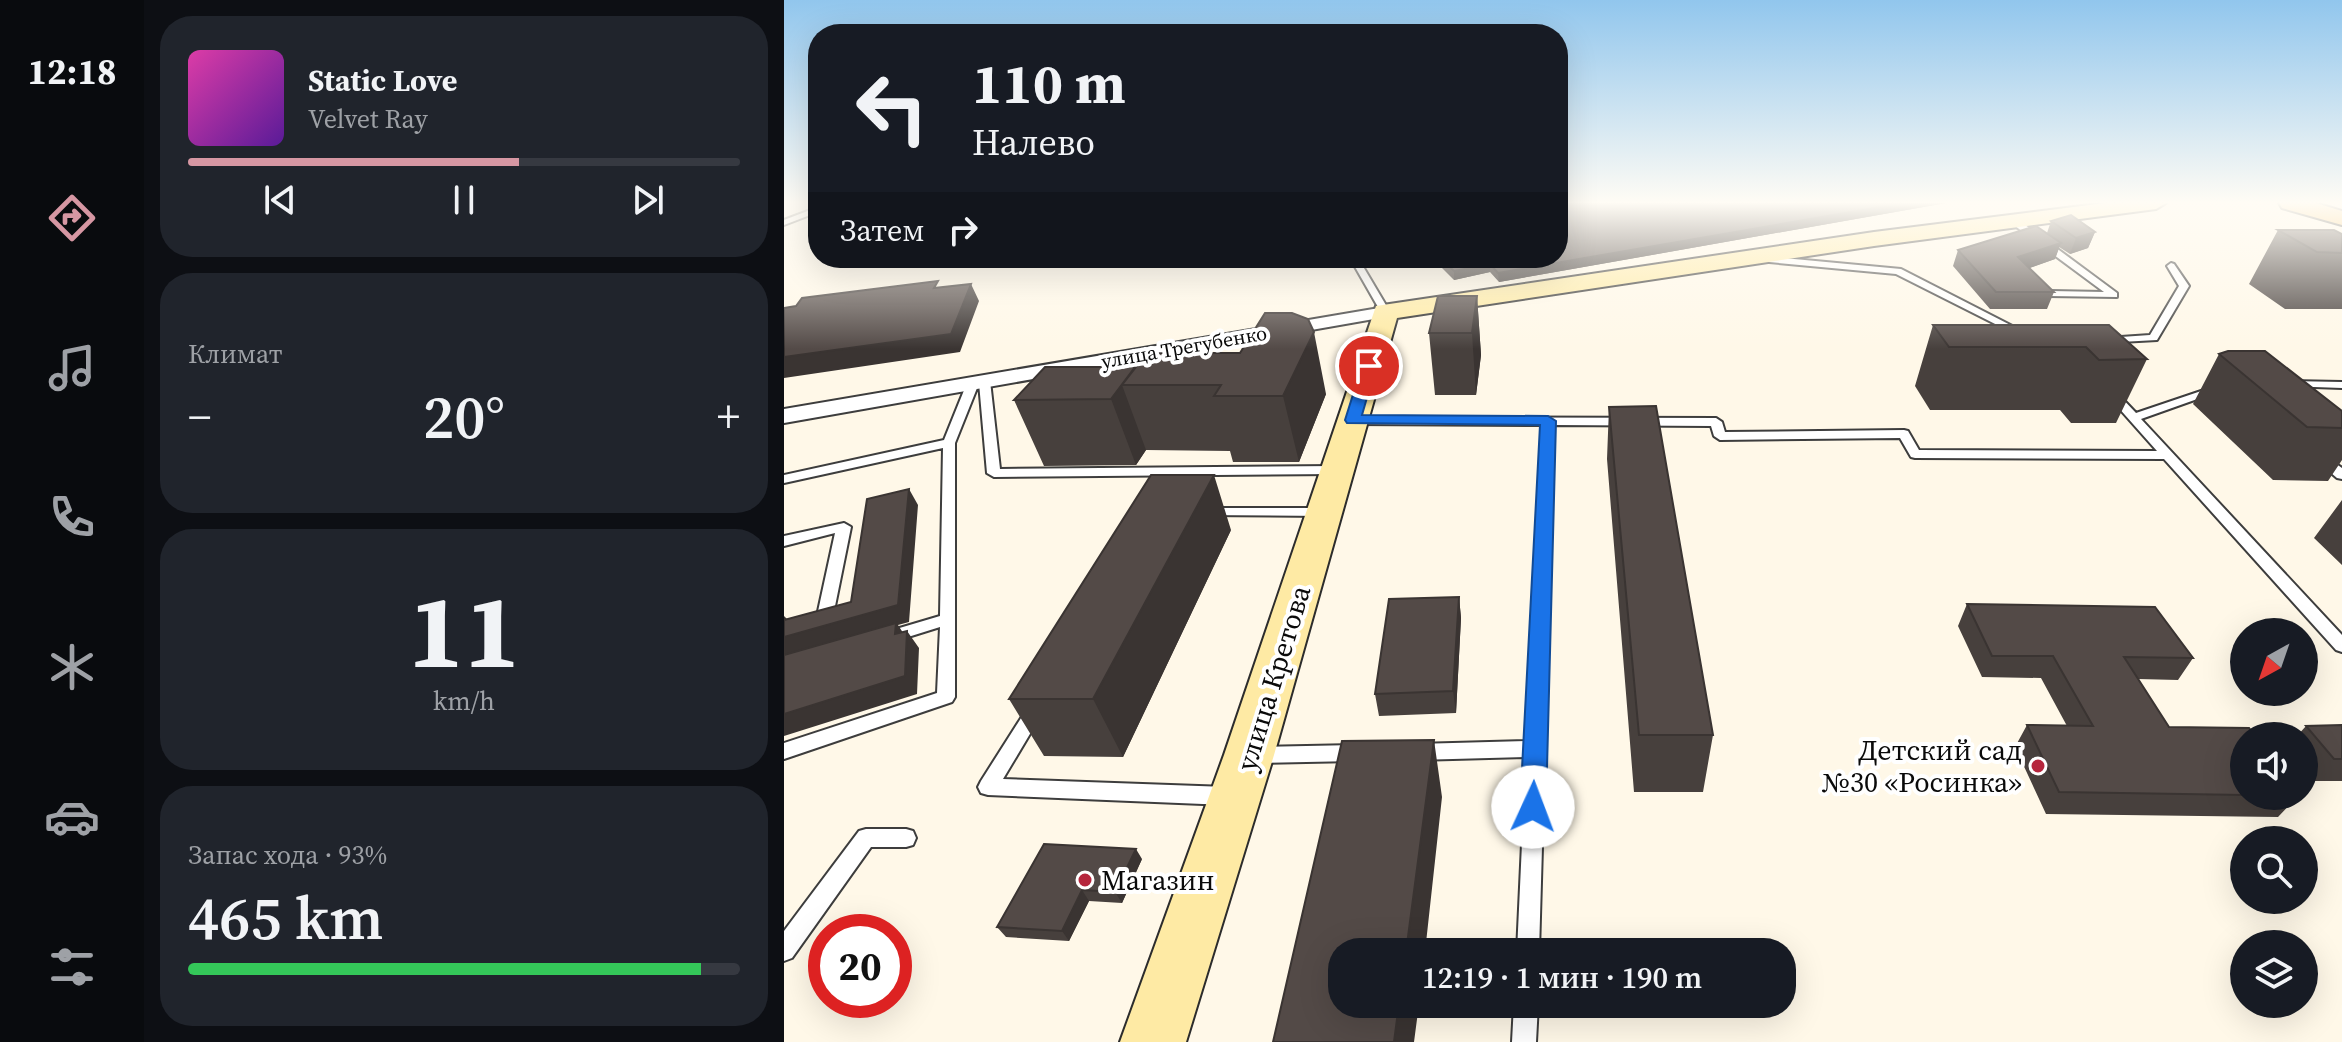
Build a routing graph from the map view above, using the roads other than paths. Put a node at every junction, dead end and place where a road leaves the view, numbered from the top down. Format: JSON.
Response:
{"nodes":[{"id":1,"x":1800,"y":252,"type":"edge"},
{"id":2,"x":2055,"y":252,"type":"edge"},
{"id":3,"x":1749,"y":259,"type":"junction"},
{"id":4,"x":2171,"y":266,"type":"dead end"},
{"id":5,"x":1360,"y":268,"type":"edge"},
{"id":6,"x":2051,"y":294,"type":"edge"},
{"id":7,"x":1385,"y":312,"type":"junction"},
{"id":8,"x":2028,"y":337,"type":"edge"},
{"id":9,"x":2089,"y":342,"type":"edge"},
{"id":10,"x":979,"y":382,"type":"junction"},
{"id":11,"x":2280,"y":384,"type":"edge"},
{"id":12,"x":2342,"y":385,"type":"edge"},
{"id":13,"x":2108,"y":388,"type":"edge"},
{"id":14,"x":2219,"y":388,"type":"edge"},
{"id":15,"x":784,"y":416,"type":"edge"},
{"id":16,"x":2134,"y":417,"type":"junction"},
{"id":17,"x":1353,"y":420,"type":"junction"},
{"id":18,"x":1548,"y":421,"type":"junction"},
{"id":19,"x":949,"y":443,"type":"junction"},
{"id":20,"x":2306,"y":444,"type":"edge"},
{"id":21,"x":2169,"y":455,"type":"junction"},
{"id":22,"x":2342,"y":475,"type":"edge"},
{"id":23,"x":784,"y":479,"type":"edge"},
{"id":24,"x":1331,"y":491,"type":"junction"},
{"id":25,"x":1187,"y":512,"type":"edge"},
{"id":26,"x":784,"y":541,"type":"edge"},
{"id":27,"x":825,"y":616,"type":"edge"},
{"id":28,"x":948,"y":619,"type":"junction"},
{"id":29,"x":874,"y":641,"type":"edge"},
{"id":30,"x":2342,"y":646,"type":"edge"},
{"id":31,"x":1044,"y":695,"type":"edge"},
{"id":32,"x":1535,"y":749,"type":"junction"},
{"id":33,"x":784,"y":751,"type":"edge"},
{"id":34,"x":1242,"y":776,"type":"junction"},
{"id":35,"x":906,"y":838,"type":"dead end"},
{"id":36,"x":1528,"y":938,"type":"edge"},
{"id":37,"x":784,"y":950,"type":"edge"},
{"id":38,"x":1525,"y":1018,"type":"edge"},
{"id":39,"x":1153,"y":1042,"type":"edge"},
{"id":40,"x":1524,"y":1042,"type":"edge"}],
"edges":[{"from":1,"to":3,"type":"street","name":"улица Трегубенко"},
{"from":2,"to":6,"type":"lane"},
{"from":3,"to":7,"type":"street","name":"улица Трегубенко"},
{"from":3,"to":8,"type":"lane"},
{"from":4,"to":9,"type":"lane"},
{"from":5,"to":7,"type":"lane"},
{"from":7,"to":10,"type":"street","name":"улица Трегубенко"},
{"from":7,"to":17,"type":"street","name":"улица Кретова"},
{"from":10,"to":15,"type":"street","name":"улица Трегубенко"},
{"from":10,"to":19,"type":"lane"},
{"from":10,"to":24,"type":"lane"},
{"from":11,"to":12,"type":"lane"},
{"from":13,"to":16,"type":"lane"},
{"from":14,"to":16,"type":"lane"},
{"from":16,"to":21,"type":"lane"},
{"from":17,"to":18,"type":"lane"},
{"from":17,"to":24,"type":"street","name":"улица Кретова"},
{"from":18,"to":21,"type":"lane"},
{"from":18,"to":32,"type":"lane"},
{"from":19,"to":23,"type":"lane"},
{"from":19,"to":28,"type":"lane"},
{"from":20,"to":22,"type":"lane"},
{"from":21,"to":30,"type":"lane"},
{"from":24,"to":25,"type":"lane"},
{"from":24,"to":34,"type":"street","name":"улица Кретова"},
{"from":26,"to":27,"type":"lane"},
{"from":28,"to":29,"type":"lane"},
{"from":28,"to":33,"type":"lane"},
{"from":31,"to":34,"type":"lane"},
{"from":32,"to":34,"type":"lane"},
{"from":32,"to":36,"type":"lane"},
{"from":34,"to":39,"type":"street","name":"улица Кретова"},
{"from":35,"to":37,"type":"lane"},
{"from":38,"to":40,"type":"lane"}]}
